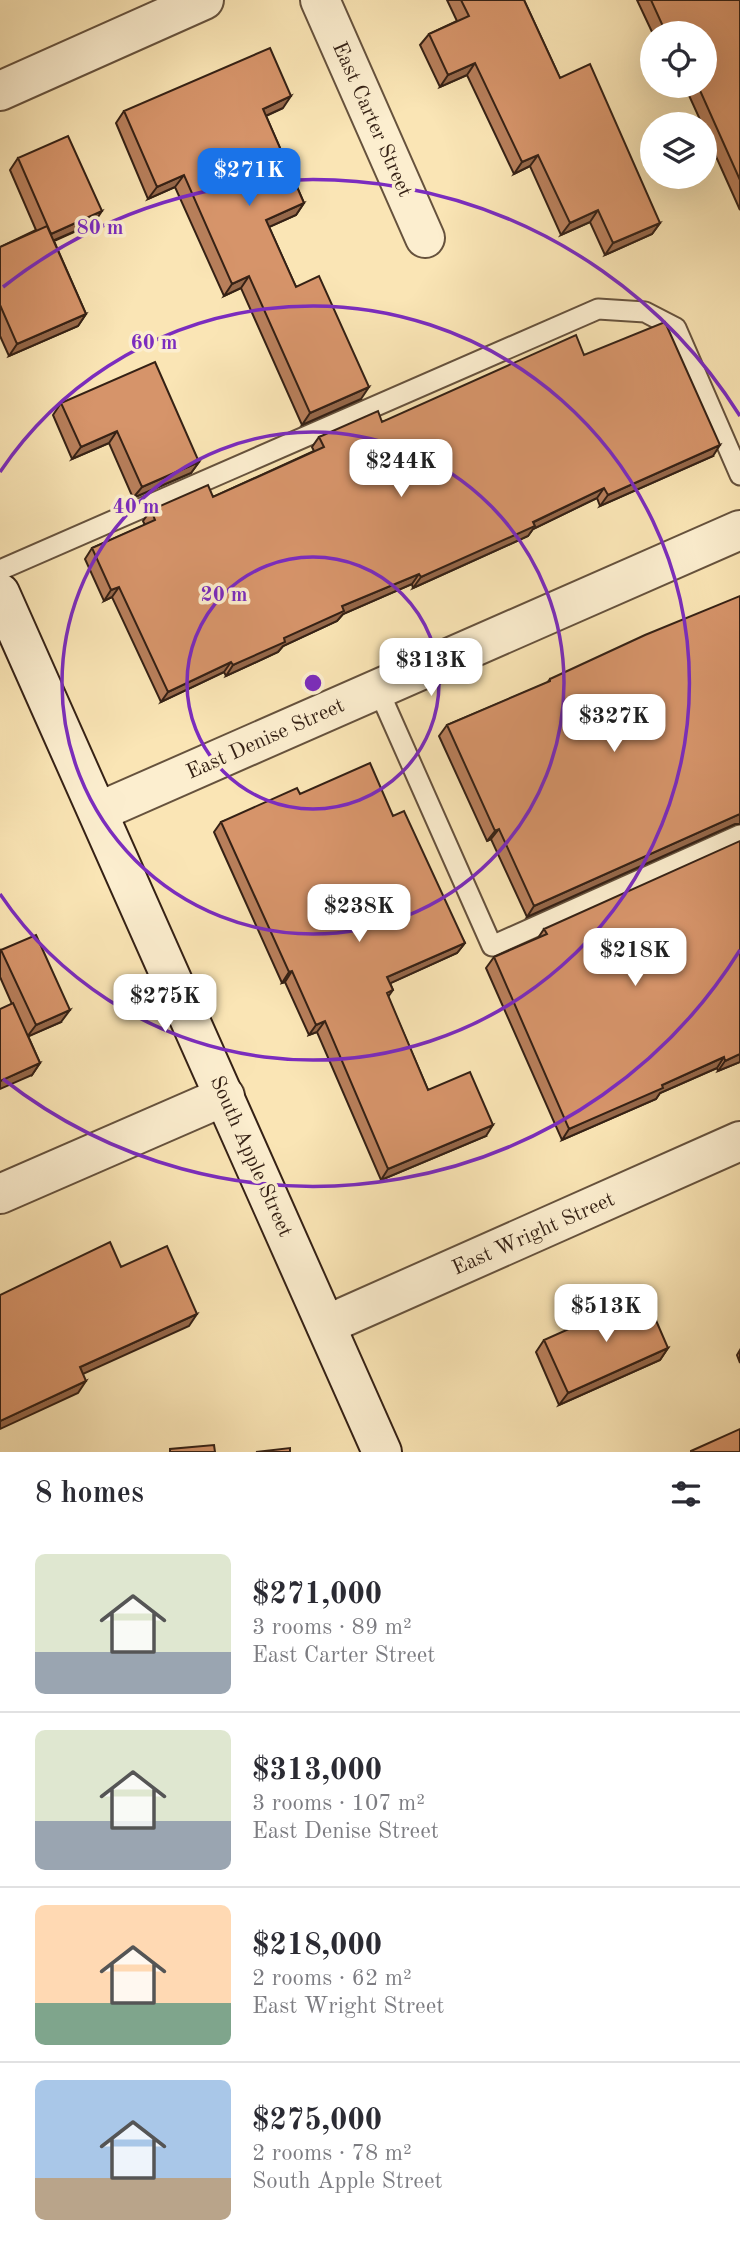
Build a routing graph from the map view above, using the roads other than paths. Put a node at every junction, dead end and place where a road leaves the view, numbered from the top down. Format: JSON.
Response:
{"nodes":[{"id":1,"x":205,"y":0,"type":"edge"},
{"id":2,"x":320,"y":0,"type":"edge"},
{"id":3,"x":0,"y":91,"type":"edge"},
{"id":4,"x":425,"y":238,"type":"dead end"},
{"id":5,"x":740,"y":475,"type":"edge"},
{"id":6,"x":740,"y":530,"type":"edge"},
{"id":7,"x":0,"y":570,"type":"edge"},
{"id":8,"x":0,"y":593,"type":"edge"},
{"id":9,"x":378,"y":689,"type":"junction"},
{"id":10,"x":98,"y":812,"type":"junction"},
{"id":11,"x":740,"y":835,"type":"edge"},
{"id":12,"x":225,"y":1096,"type":"junction"},
{"id":13,"x":740,"y":1141,"type":"edge"},
{"id":14,"x":0,"y":1194,"type":"edge"},
{"id":15,"x":326,"y":1325,"type":"junction"},
{"id":16,"x":382,"y":1452,"type":"edge"}],
"edges":[{"from":1,"to":3,"type":"street"},
{"from":2,"to":4,"type":"street","name":"East Carter Street"},
{"from":5,"to":7,"type":"lane"},
{"from":6,"to":9,"type":"street","name":"East Denise Street"},
{"from":8,"to":10,"type":"street","name":"South Apple Street"},
{"from":9,"to":10,"type":"street","name":"East Denise Street"},
{"from":9,"to":11,"type":"lane"},
{"from":10,"to":12,"type":"street","name":"South Apple Street"},
{"from":12,"to":14,"type":"street"},
{"from":12,"to":15,"type":"street","name":"South Apple Street"},
{"from":13,"to":15,"type":"street","name":"East Wright Street"},
{"from":15,"to":16,"type":"street","name":"South Apple Street"}]}
